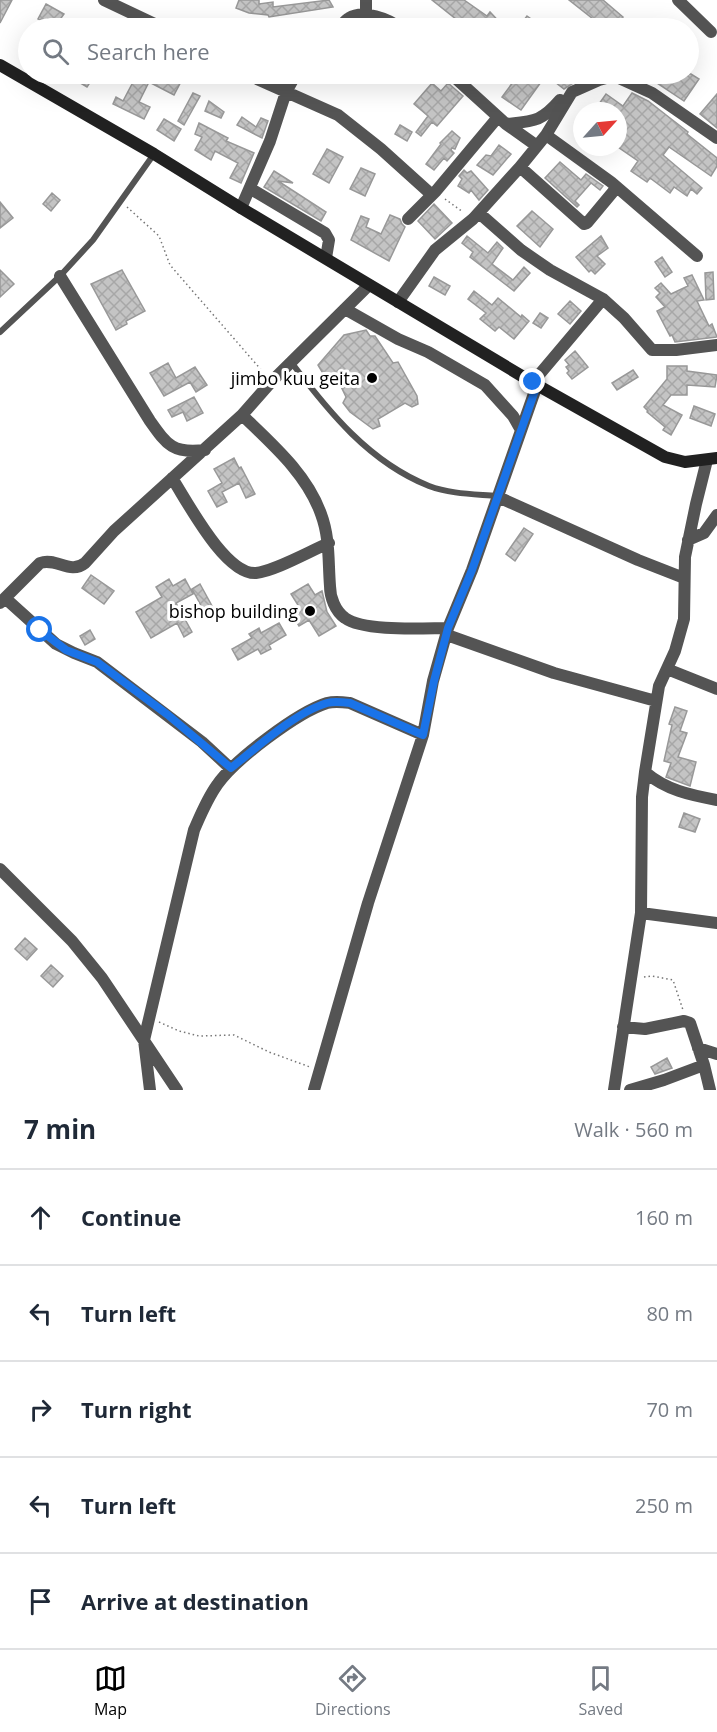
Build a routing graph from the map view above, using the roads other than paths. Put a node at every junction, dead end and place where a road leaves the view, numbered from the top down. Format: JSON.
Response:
{"nodes":[{"id":1,"x":104,"y":0,"type":"edge"},
{"id":2,"x":366,"y":0,"type":"edge"},
{"id":3,"x":678,"y":0,"type":"edge"},
{"id":4,"x":366,"y":16,"type":"junction"},
{"id":5,"x":142,"y":18,"type":"edge"},
{"id":6,"x":349,"y":18,"type":"edge"},
{"id":7,"x":384,"y":18,"type":"edge"},
{"id":8,"x":697,"y":18,"type":"edge"},
{"id":9,"x":699,"y":20,"type":"edge"},
{"id":10,"x":711,"y":32,"type":"dead end"},
{"id":11,"x":0,"y":65,"type":"edge"},
{"id":12,"x":18,"y":75,"type":"edge"},
{"id":13,"x":33,"y":84,"type":"edge"},
{"id":14,"x":268,"y":84,"type":"edge"},
{"id":15,"x":290,"y":84,"type":"edge"},
{"id":16,"x":462,"y":84,"type":"edge"},
{"id":17,"x":590,"y":84,"type":"edge"},
{"id":18,"x":632,"y":84,"type":"edge"},
{"id":19,"x":286,"y":92,"type":"junction"},
{"id":20,"x":572,"y":92,"type":"junction"},
{"id":21,"x":502,"y":120,"type":"junction"},
{"id":22,"x":546,"y":135,"type":"junction"},
{"id":23,"x":717,"y":138,"type":"edge"},
{"id":24,"x":537,"y":146,"type":"junction"},
{"id":25,"x":154,"y":154,"type":"junction"},
{"id":26,"x":520,"y":167,"type":"junction"},
{"id":27,"x":617,"y":187,"type":"junction"},
{"id":28,"x":251,"y":189,"type":"junction"},
{"id":29,"x":433,"y":193,"type":"junction"},
{"id":30,"x":241,"y":208,"type":"junction"},
{"id":31,"x":476,"y":216,"type":"junction"},
{"id":32,"x":408,"y":219,"type":"dead end"},
{"id":33,"x":697,"y":256,"type":"dead end"},
{"id":34,"x":326,"y":258,"type":"junction"},
{"id":35,"x":60,"y":276,"type":"junction"},
{"id":36,"x":369,"y":285,"type":"junction"},
{"id":37,"x":603,"y":299,"type":"junction"},
{"id":38,"x":398,"y":302,"type":"junction"},
{"id":39,"x":345,"y":309,"type":"junction"},
{"id":40,"x":0,"y":332,"type":"edge"},
{"id":41,"x":717,"y":345,"type":"edge"},
{"id":42,"x":291,"y":362,"type":"junction"},
{"id":43,"x":535,"y":383,"type":"junction"},
{"id":44,"x":242,"y":415,"type":"junction"},
{"id":45,"x":521,"y":430,"type":"junction"},
{"id":46,"x":206,"y":450,"type":"junction"},
{"id":47,"x":712,"y":459,"type":"edge"},
{"id":48,"x":172,"y":478,"type":"junction"},
{"id":49,"x":498,"y":497,"type":"junction"},
{"id":50,"x":717,"y":515,"type":"edge"},
{"id":51,"x":688,"y":540,"type":"junction"},
{"id":52,"x":329,"y":543,"type":"junction"},
{"id":53,"x":684,"y":578,"type":"junction"},
{"id":54,"x":3,"y":600,"type":"edge"},
{"id":55,"x":448,"y":632,"type":"junction"},
{"id":56,"x":667,"y":669,"type":"junction"},
{"id":57,"x":717,"y":689,"type":"edge"},
{"id":58,"x":656,"y":701,"type":"junction"},
{"id":59,"x":423,"y":735,"type":"junction"},
{"id":60,"x":231,"y":768,"type":"junction"},
{"id":61,"x":645,"y":772,"type":"junction"},
{"id":62,"x":717,"y":800,"type":"edge"},
{"id":63,"x":0,"y":869,"type":"edge"},
{"id":64,"x":641,"y":914,"type":"junction"},
{"id":65,"x":717,"y":923,"type":"edge"},
{"id":66,"x":623,"y":1027,"type":"junction"},
{"id":67,"x":144,"y":1040,"type":"junction"},
{"id":68,"x":698,"y":1048,"type":"junction"},
{"id":69,"x":717,"y":1054,"type":"edge"},
{"id":70,"x":704,"y":1065,"type":"junction"},
{"id":71,"x":150,"y":1090,"type":"edge"},
{"id":72,"x":177,"y":1090,"type":"edge"},
{"id":73,"x":314,"y":1090,"type":"edge"},
{"id":74,"x":614,"y":1090,"type":"edge"},
{"id":75,"x":630,"y":1090,"type":"edge"},
{"id":76,"x":710,"y":1090,"type":"edge"}],
"edges":[{"from":1,"to":5,"type":"street"},
{"from":2,"to":4,"type":"street"},
{"from":3,"to":8,"type":"street"},
{"from":4,"to":6,"type":"street"},
{"from":4,"to":7,"type":"street"},
{"from":9,"to":10,"type":"street"},
{"from":11,"to":12,"type":"street"},
{"from":13,"to":25,"type":"street"},
{"from":14,"to":19,"type":"street"},
{"from":15,"to":19,"type":"street"},
{"from":16,"to":21,"type":"street"},
{"from":17,"to":20,"type":"street"},
{"from":18,"to":23,"type":"street"},
{"from":19,"to":28,"type":"street"},
{"from":19,"to":29,"type":"street"},
{"from":20,"to":21,"type":"street"},
{"from":20,"to":22,"type":"street"},
{"from":21,"to":24,"type":"street"},
{"from":21,"to":29,"type":"street"},
{"from":22,"to":24,"type":"street"},
{"from":22,"to":27,"type":"street"},
{"from":24,"to":26,"type":"street"},
{"from":25,"to":30,"type":"street"},
{"from":25,"to":35,"type":"lane"},
{"from":26,"to":27,"type":"street"},
{"from":26,"to":31,"type":"street"},
{"from":27,"to":33,"type":"street"},
{"from":28,"to":30,"type":"street"},
{"from":28,"to":34,"type":"street"},
{"from":29,"to":32,"type":"street"},
{"from":30,"to":34,"type":"street"},
{"from":31,"to":37,"type":"street"},
{"from":31,"to":38,"type":"street"},
{"from":34,"to":36,"type":"street"},
{"from":35,"to":40,"type":"lane"},
{"from":35,"to":46,"type":"street"},
{"from":36,"to":38,"type":"street"},
{"from":36,"to":39,"type":"street"},
{"from":37,"to":41,"type":"street"},
{"from":37,"to":43,"type":"street"},
{"from":38,"to":43,"type":"street"},
{"from":39,"to":42,"type":"street"},
{"from":39,"to":45,"type":"street"},
{"from":42,"to":44,"type":"street"},
{"from":42,"to":49,"type":"lane"},
{"from":43,"to":45,"type":"street"},
{"from":43,"to":47,"type":"street"},
{"from":44,"to":46,"type":"street"},
{"from":44,"to":52,"type":"street"},
{"from":45,"to":49,"type":"street"},
{"from":46,"to":48,"type":"street"},
{"from":47,"to":51,"type":"street"},
{"from":48,"to":52,"type":"street"},
{"from":48,"to":54,"type":"street"},
{"from":49,"to":53,"type":"street"},
{"from":49,"to":55,"type":"street"},
{"from":50,"to":51,"type":"street"},
{"from":51,"to":53,"type":"street"},
{"from":52,"to":55,"type":"street"},
{"from":53,"to":56,"type":"street"},
{"from":54,"to":60,"type":"street"},
{"from":55,"to":58,"type":"street"},
{"from":55,"to":59,"type":"street"},
{"from":56,"to":57,"type":"street"},
{"from":56,"to":58,"type":"street"},
{"from":58,"to":61,"type":"street"},
{"from":59,"to":60,"type":"street"},
{"from":59,"to":73,"type":"street"},
{"from":60,"to":67,"type":"street"},
{"from":61,"to":62,"type":"street"},
{"from":61,"to":64,"type":"street"},
{"from":63,"to":67,"type":"street"},
{"from":64,"to":65,"type":"street"},
{"from":64,"to":66,"type":"street"},
{"from":66,"to":68,"type":"street"},
{"from":66,"to":74,"type":"street"},
{"from":67,"to":71,"type":"street"},
{"from":67,"to":72,"type":"street"},
{"from":68,"to":69,"type":"street"},
{"from":68,"to":70,"type":"street"},
{"from":70,"to":75,"type":"street"},
{"from":70,"to":76,"type":"street"}]}
